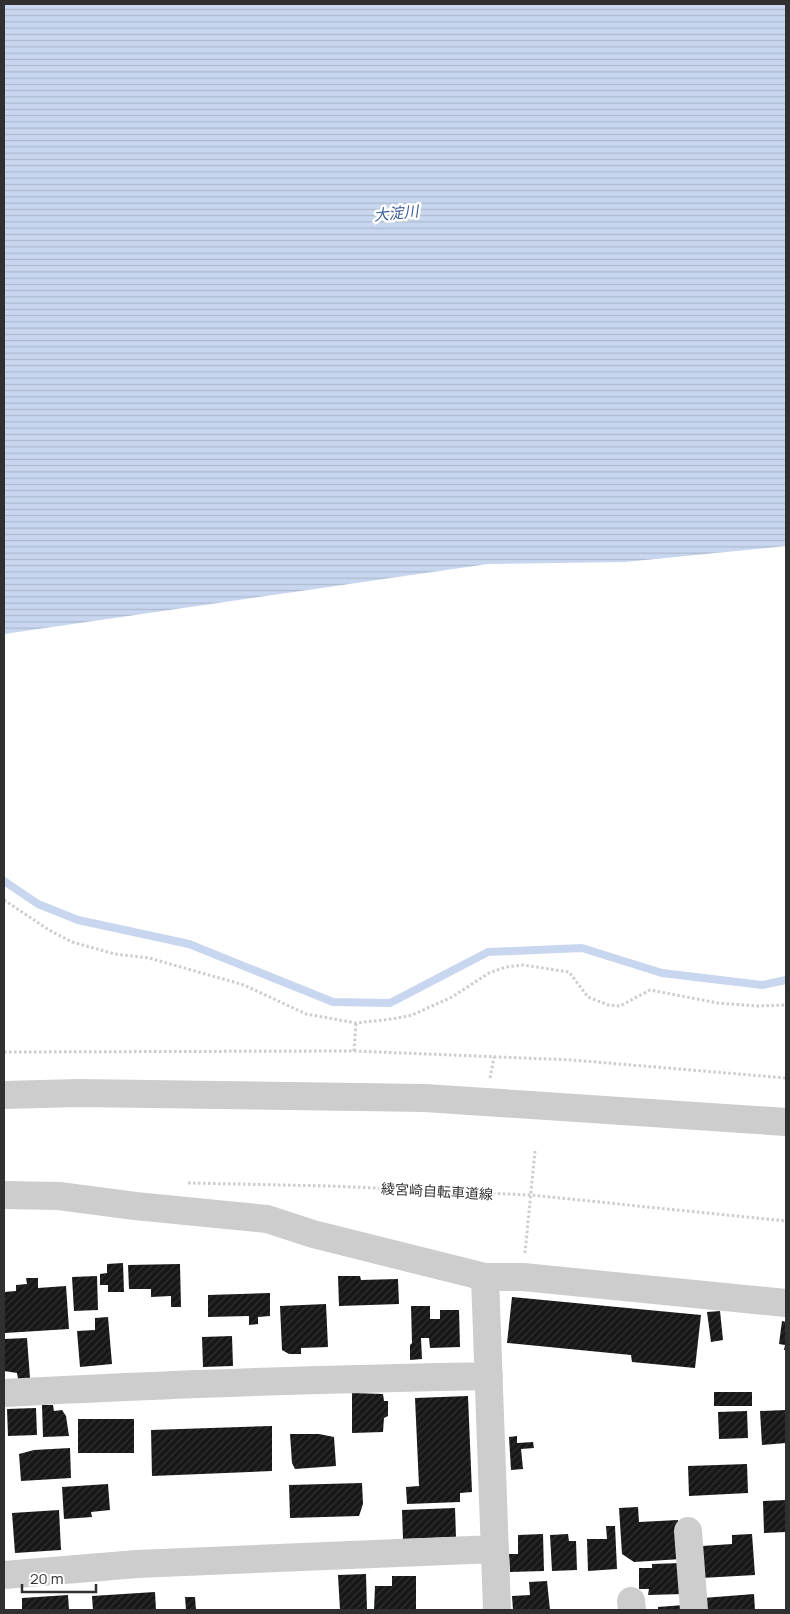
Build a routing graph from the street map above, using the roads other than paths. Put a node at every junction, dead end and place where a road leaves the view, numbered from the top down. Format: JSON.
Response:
{"nodes":[{"id":1,"x":4,"y":1095,"type":"edge"},
{"id":2,"x":786,"y":1122,"type":"edge"},
{"id":3,"x":4,"y":1195,"type":"edge"},
{"id":4,"x":485,"y":1277,"type":"junction"},
{"id":5,"x":786,"y":1303,"type":"edge"},
{"id":6,"x":489,"y":1376,"type":"junction"},
{"id":7,"x":4,"y":1393,"type":"edge"},
{"id":8,"x":688,"y":1532,"type":"dead end"},
{"id":9,"x":495,"y":1549,"type":"junction"},
{"id":10,"x":4,"y":1575,"type":"edge"},
{"id":11,"x":498,"y":1610,"type":"edge"},
{"id":12,"x":694,"y":1610,"type":"edge"}],
"edges":[{"from":1,"to":2,"type":"street"},
{"from":3,"to":4,"type":"street"},
{"from":4,"to":5,"type":"street"},
{"from":4,"to":6,"type":"street"},
{"from":6,"to":7,"type":"street"},
{"from":6,"to":9,"type":"street"},
{"from":8,"to":12,"type":"street"},
{"from":9,"to":10,"type":"street"},
{"from":9,"to":11,"type":"street"}]}
